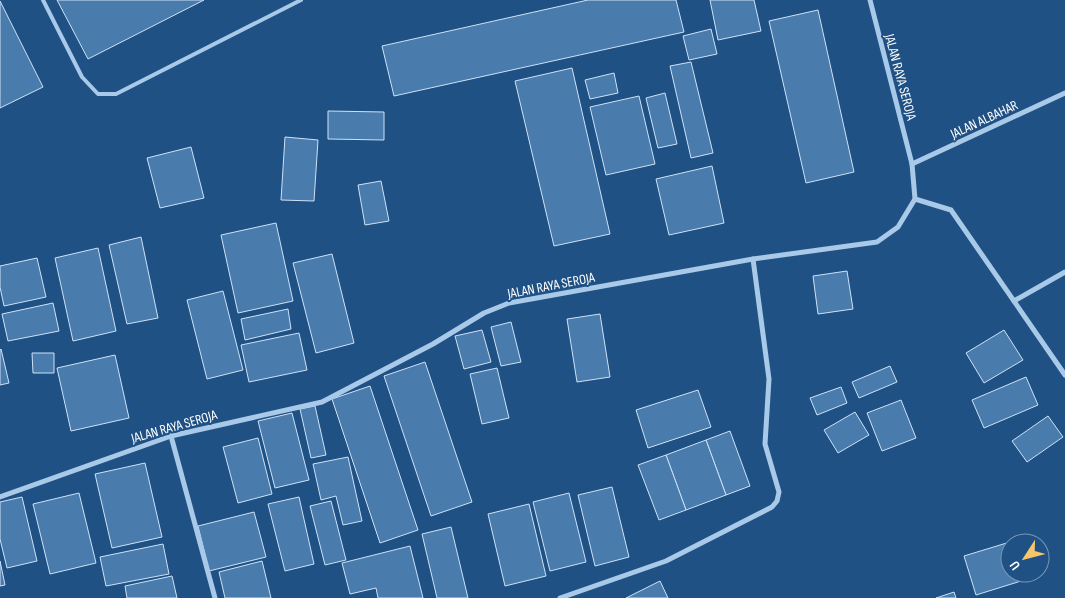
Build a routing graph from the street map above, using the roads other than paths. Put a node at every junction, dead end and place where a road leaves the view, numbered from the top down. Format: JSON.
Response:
{"nodes":[{"id":1,"x":43,"y":0,"type":"edge"},
{"id":2,"x":301,"y":0,"type":"edge"},
{"id":3,"x":870,"y":0,"type":"edge"},
{"id":4,"x":1065,"y":93,"type":"edge"},
{"id":5,"x":912,"y":164,"type":"junction"},
{"id":6,"x":915,"y":199,"type":"junction"},
{"id":7,"x":753,"y":259,"type":"junction"},
{"id":8,"x":1065,"y":272,"type":"edge"},
{"id":9,"x":1014,"y":301,"type":"junction"},
{"id":10,"x":1065,"y":375,"type":"edge"},
{"id":11,"x":171,"y":436,"type":"junction"},
{"id":12,"x":0,"y":497,"type":"edge"},
{"id":13,"x":215,"y":598,"type":"edge"},
{"id":14,"x":560,"y":598,"type":"edge"}],
"edges":[{"from":1,"to":2,"type":"lane"},
{"from":3,"to":5,"type":"street","name":"JALAN RAYA SEROJA"},
{"from":4,"to":5,"type":"street","name":"JALAN ALBAHAR"},
{"from":5,"to":6,"type":"street","name":"JALAN RAYA SEROJA"},
{"from":6,"to":7,"type":"street","name":"JALAN RAYA SEROJA"},
{"from":6,"to":9,"type":"street"},
{"from":7,"to":11,"type":"street","name":"JALAN RAYA SEROJA"},
{"from":7,"to":14,"type":"street"},
{"from":8,"to":9,"type":"street"},
{"from":9,"to":10,"type":"street"},
{"from":11,"to":12,"type":"street","name":"JALAN RAYA SEROJA"},
{"from":11,"to":13,"type":"street"}]}
